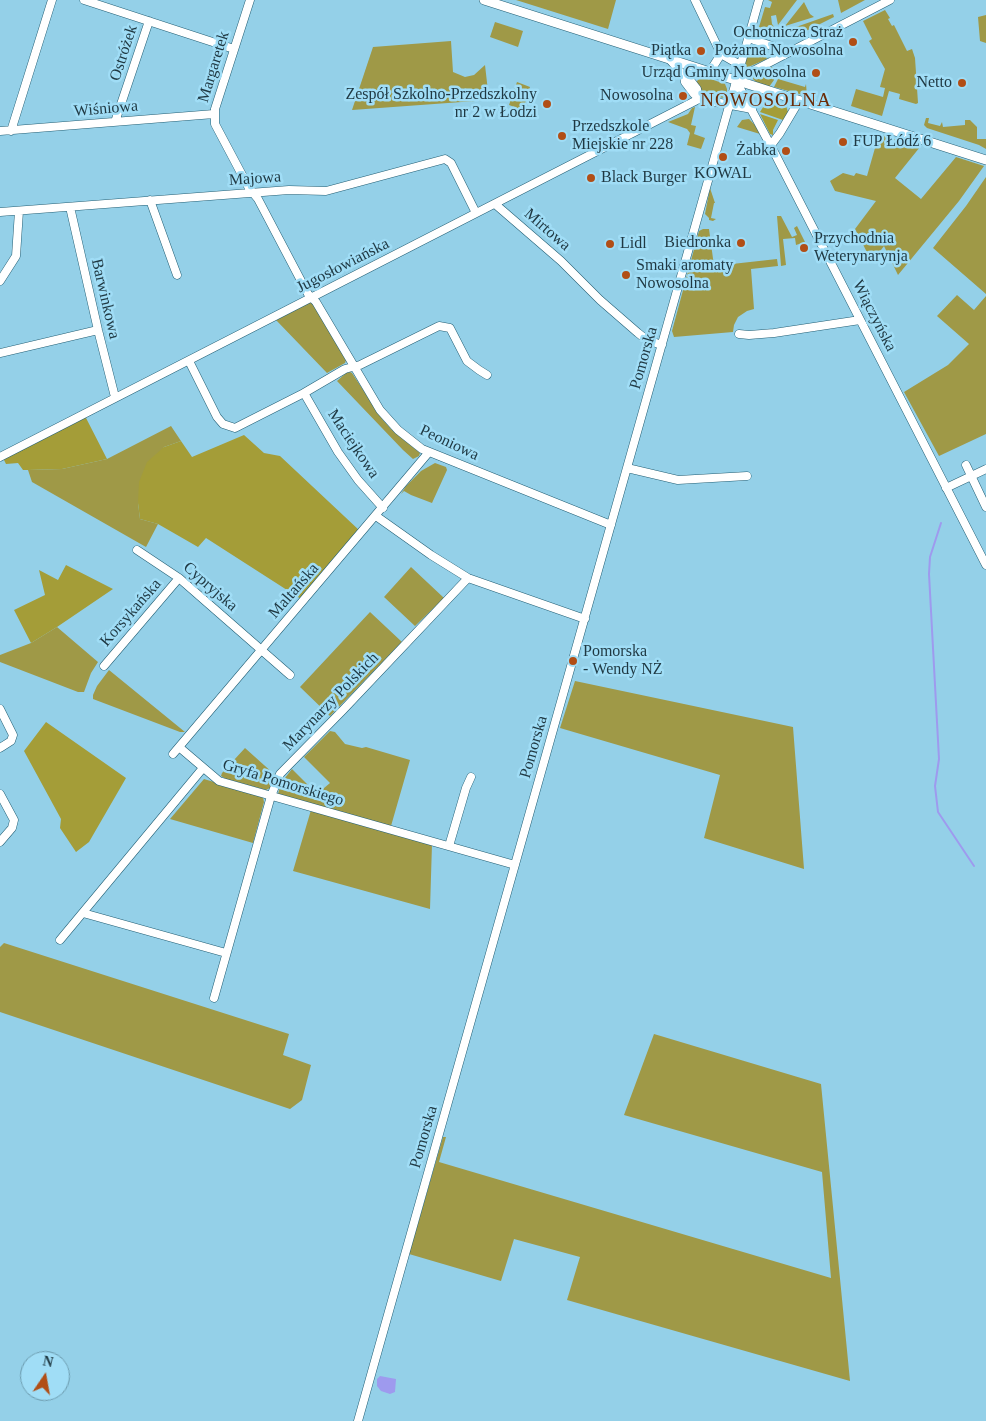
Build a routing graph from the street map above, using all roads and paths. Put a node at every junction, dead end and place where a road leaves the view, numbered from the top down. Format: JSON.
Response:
{"nodes":[{"id":1,"x":52,"y":0,"type":"edge"},
{"id":2,"x":84,"y":0,"type":"edge"},
{"id":3,"x":250,"y":0,"type":"edge"},
{"id":4,"x":484,"y":0,"type":"edge"},
{"id":5,"x":695,"y":0,"type":"edge"},
{"id":6,"x":759,"y":0,"type":"edge"},
{"id":7,"x":890,"y":0,"type":"edge"},
{"id":8,"x":149,"y":21,"type":"junction"},
{"id":9,"x":748,"y":38,"type":"junction"},
{"id":10,"x":234,"y":49,"type":"junction"},
{"id":11,"x":721,"y":54,"type":"junction"},
{"id":12,"x":784,"y":55,"type":"junction"},
{"id":13,"x":671,"y":61,"type":"junction"},
{"id":14,"x":740,"y":65,"type":"junction"},
{"id":15,"x":709,"y":73,"type":"junction"},
{"id":16,"x":736,"y":81,"type":"junction"},
{"id":17,"x":699,"y":99,"type":"junction"},
{"id":18,"x":799,"y":101,"type":"junction"},
{"id":19,"x":729,"y":105,"type":"junction"},
{"id":20,"x":752,"y":110,"type":"junction"},
{"id":21,"x":214,"y":114,"type":"junction"},
{"id":22,"x":115,"y":122,"type":"junction"},
{"id":23,"x":0,"y":131,"type":"edge"},
{"id":24,"x":11,"y":131,"type":"junction"},
{"id":25,"x":771,"y":145,"type":"junction"},
{"id":26,"x":986,"y":160,"type":"edge"},
{"id":27,"x":252,"y":192,"type":"junction"},
{"id":28,"x":150,"y":200,"type":"junction"},
{"id":29,"x":495,"y":204,"type":"junction"},
{"id":30,"x":70,"y":207,"type":"junction"},
{"id":31,"x":19,"y":211,"type":"junction"},
{"id":32,"x":0,"y":212,"type":"edge"},
{"id":33,"x":476,"y":213,"type":"junction"},
{"id":34,"x":177,"y":275,"type":"dead end"},
{"id":35,"x":0,"y":281,"type":"edge"},
{"id":36,"x":311,"y":298,"type":"junction"},
{"id":37,"x":860,"y":320,"type":"junction"},
{"id":38,"x":98,"y":330,"type":"junction"},
{"id":39,"x":739,"y":334,"type":"dead end"},
{"id":40,"x":662,"y":345,"type":"junction"},
{"id":41,"x":0,"y":353,"type":"edge"},
{"id":42,"x":189,"y":360,"type":"junction"},
{"id":43,"x":353,"y":367,"type":"junction"},
{"id":44,"x":487,"y":374,"type":"dead end"},
{"id":45,"x":304,"y":393,"type":"junction"},
{"id":46,"x":115,"y":397,"type":"junction"},
{"id":47,"x":429,"y":452,"type":"junction"},
{"id":48,"x":0,"y":457,"type":"edge"},
{"id":49,"x":966,"y":465,"type":"dead end"},
{"id":50,"x":627,"y":468,"type":"junction"},
{"id":51,"x":986,"y":469,"type":"edge"},
{"id":52,"x":747,"y":476,"type":"dead end"},
{"id":53,"x":972,"y":476,"type":"junction"},
{"id":54,"x":946,"y":488,"type":"junction"},
{"id":55,"x":986,"y":507,"type":"edge"},
{"id":56,"x":383,"y":508,"type":"junction"},
{"id":57,"x":376,"y":516,"type":"junction"},
{"id":58,"x":611,"y":525,"type":"junction"},
{"id":59,"x":137,"y":550,"type":"dead end"},
{"id":60,"x":986,"y":565,"type":"edge"},
{"id":61,"x":179,"y":578,"type":"junction"},
{"id":62,"x":468,"y":578,"type":"junction"},
{"id":63,"x":585,"y":619,"type":"junction"},
{"id":64,"x":261,"y":650,"type":"junction"},
{"id":65,"x":104,"y":666,"type":"dead end"},
{"id":66,"x":290,"y":676,"type":"dead end"},
{"id":67,"x":0,"y":709,"type":"edge"},
{"id":68,"x":0,"y":748,"type":"edge"},
{"id":69,"x":203,"y":768,"type":"junction"},
{"id":70,"x":471,"y":778,"type":"dead end"},
{"id":71,"x":0,"y":794,"type":"edge"},
{"id":72,"x":271,"y":796,"type":"junction"},
{"id":73,"x":0,"y":842,"type":"edge"},
{"id":74,"x":449,"y":846,"type":"junction"},
{"id":75,"x":515,"y":865,"type":"junction"},
{"id":76,"x":83,"y":913,"type":"junction"},
{"id":77,"x":60,"y":940,"type":"dead end"},
{"id":78,"x":226,"y":953,"type":"junction"},
{"id":79,"x":214,"y":998,"type":"dead end"},
{"id":80,"x":358,"y":1421,"type":"edge"}],
"edges":[{"from":1,"to":24,"type":"street"},
{"from":2,"to":8,"type":"street"},
{"from":3,"to":10,"type":"street","name":"Margaretek"},
{"from":4,"to":13,"type":"main road"},
{"from":5,"to":11,"type":"street"},
{"from":6,"to":9,"type":"street","name":"Pomorska"},
{"from":7,"to":12,"type":"street"},
{"from":8,"to":10,"type":"street"},
{"from":8,"to":22,"type":"street","name":"Ostróżek"},
{"from":9,"to":12,"type":"street"},
{"from":9,"to":14,"type":"street","name":"Pomorska"},
{"from":10,"to":21,"type":"street","name":"Margaretek"},
{"from":11,"to":14,"type":"street"},
{"from":11,"to":15,"type":"street"},
{"from":12,"to":16,"type":"street"},
{"from":13,"to":15,"type":"main road"},
{"from":13,"to":17,"type":"street"},
{"from":14,"to":16,"type":"street","name":"Pomorska"},
{"from":15,"to":16,"type":"main road"},
{"from":16,"to":18,"type":"main road"},
{"from":16,"to":19,"type":"street","name":"Pomorska"},
{"from":16,"to":20,"type":"street","name":"Wiączyńska"},
{"from":17,"to":19,"type":"street"},
{"from":17,"to":29,"type":"street","name":"Jugosłowiańska"},
{"from":18,"to":25,"type":"street"},
{"from":18,"to":26,"type":"main road"},
{"from":19,"to":20,"type":"street"},
{"from":19,"to":40,"type":"street","name":"Pomorska"},
{"from":20,"to":25,"type":"street","name":"Wiączyńska"},
{"from":21,"to":22,"type":"street","name":"Wiśniowa"},
{"from":21,"to":27,"type":"street","name":"Margaretek"},
{"from":22,"to":24,"type":"street","name":"Wiśniowa"},
{"from":23,"to":24,"type":"street","name":"Wiśniowa"},
{"from":25,"to":37,"type":"street","name":"Wiączyńska"},
{"from":27,"to":28,"type":"street","name":"Majowa"},
{"from":27,"to":33,"type":"street","name":"Majowa"},
{"from":27,"to":36,"type":"street","name":"Margaretek"},
{"from":28,"to":30,"type":"street","name":"Majowa"},
{"from":28,"to":34,"type":"street"},
{"from":29,"to":33,"type":"street","name":"Jugosłowiańska"},
{"from":29,"to":40,"type":"street","name":"Mirtowa"},
{"from":30,"to":31,"type":"street","name":"Majowa"},
{"from":30,"to":38,"type":"street","name":"Barwinkowa"},
{"from":31,"to":32,"type":"street","name":"Majowa"},
{"from":31,"to":35,"type":"street"},
{"from":33,"to":36,"type":"street","name":"Jugosłowiańska"},
{"from":36,"to":42,"type":"street","name":"Jugosłowiańska"},
{"from":36,"to":43,"type":"street","name":"Peoniowa"},
{"from":37,"to":39,"type":"street"},
{"from":37,"to":54,"type":"street","name":"Wiączyńska"},
{"from":38,"to":41,"type":"street"},
{"from":38,"to":46,"type":"street","name":"Barwinkowa"},
{"from":40,"to":50,"type":"street","name":"Pomorska"},
{"from":42,"to":45,"type":"street"},
{"from":42,"to":46,"type":"street","name":"Jugosłowiańska"},
{"from":43,"to":44,"type":"street"},
{"from":43,"to":45,"type":"street"},
{"from":43,"to":47,"type":"street","name":"Peoniowa"},
{"from":45,"to":56,"type":"street","name":"Maciejkowa"},
{"from":46,"to":48,"type":"street","name":"Jugosłowiańska"},
{"from":47,"to":56,"type":"street","name":"Maltańska"},
{"from":47,"to":58,"type":"street","name":"Peoniowa"},
{"from":49,"to":53,"type":"street"},
{"from":50,"to":52,"type":"street"},
{"from":50,"to":58,"type":"street","name":"Pomorska"},
{"from":51,"to":53,"type":"street"},
{"from":53,"to":54,"type":"street"},
{"from":53,"to":55,"type":"street"},
{"from":54,"to":60,"type":"street","name":"Wiączyńska"},
{"from":56,"to":57,"type":"street","name":"Maltańska"},
{"from":57,"to":62,"type":"street"},
{"from":57,"to":64,"type":"street","name":"Maltańska"},
{"from":58,"to":63,"type":"street","name":"Pomorska"},
{"from":59,"to":61,"type":"street","name":"Cypryjska"},
{"from":61,"to":64,"type":"street","name":"Cypryjska"},
{"from":61,"to":65,"type":"street","name":"Korsykańska"},
{"from":62,"to":63,"type":"street"},
{"from":62,"to":72,"type":"street","name":"Marynarzy Polskich"},
{"from":63,"to":75,"type":"street","name":"Pomorska"},
{"from":64,"to":66,"type":"street","name":"Cypryjska"},
{"from":64,"to":69,"type":"street","name":"Maltańska"},
{"from":67,"to":68,"type":"street"},
{"from":69,"to":72,"type":"street","name":"Gryfa Pomorskiego"},
{"from":69,"to":76,"type":"street","name":"Gryfa Pomorskiego"},
{"from":70,"to":74,"type":"street"},
{"from":71,"to":73,"type":"street"},
{"from":72,"to":74,"type":"street","name":"Gryfa Pomorskiego"},
{"from":72,"to":78,"type":"street","name":"Marynarzy Polskich"},
{"from":74,"to":75,"type":"street","name":"Gryfa Pomorskiego"},
{"from":75,"to":80,"type":"street","name":"Pomorska"},
{"from":76,"to":77,"type":"street","name":"Gryfa Pomorskiego"},
{"from":76,"to":78,"type":"street"},
{"from":78,"to":79,"type":"street","name":"Marynarzy Polskich"}]}
